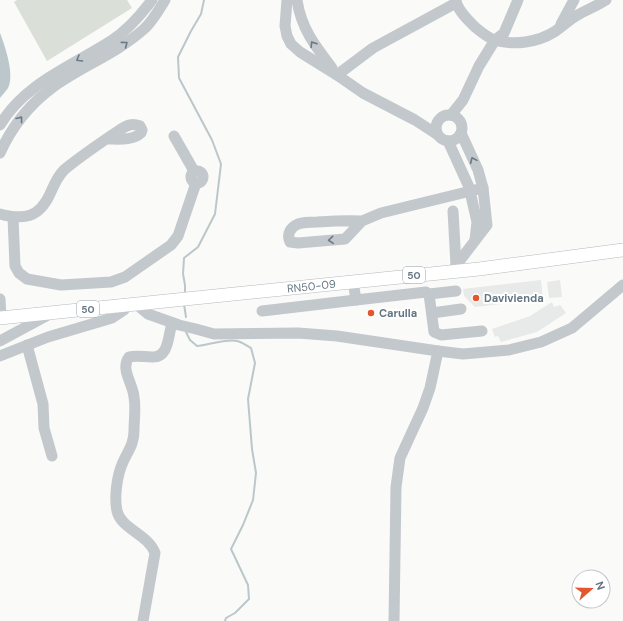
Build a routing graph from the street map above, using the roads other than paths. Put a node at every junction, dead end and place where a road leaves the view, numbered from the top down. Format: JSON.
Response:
{"nodes":[{"id":1,"x":152,"y":0,"type":"edge"},
{"id":2,"x":165,"y":0,"type":"edge"},
{"id":3,"x":287,"y":0,"type":"edge"},
{"id":4,"x":297,"y":0,"type":"edge"},
{"id":5,"x":518,"y":0,"type":"edge"},
{"id":6,"x":574,"y":0,"type":"edge"},
{"id":7,"x":603,"y":1,"type":"edge"},
{"id":8,"x":456,"y":2,"type":"edge"},
{"id":9,"x":559,"y":28,"type":"junction"},
{"id":10,"x":495,"y":40,"type":"junction"},
{"id":11,"x":337,"y":74,"type":"junction"},
{"id":12,"x":463,"y":100,"type":"junction"},
{"id":13,"x":451,"y":115,"type":"junction"},
{"id":14,"x":415,"y":120,"type":"junction"},
{"id":15,"x":438,"y":121,"type":"junction"},
{"id":16,"x":0,"y":125,"type":"edge"},
{"id":17,"x":461,"y":128,"type":"junction"},
{"id":18,"x":174,"y":136,"type":"dead end"},
{"id":19,"x":443,"y":138,"type":"junction"},
{"id":20,"x":107,"y":139,"type":"dead end"},
{"id":21,"x":0,"y":152,"type":"edge"},
{"id":22,"x":483,"y":188,"type":"junction"},
{"id":23,"x":470,"y":192,"type":"junction"},
{"id":24,"x":453,"y":211,"type":"dead end"},
{"id":25,"x":0,"y":214,"type":"edge"},
{"id":26,"x":13,"y":217,"type":"junction"},
{"id":27,"x":362,"y":221,"type":"junction"},
{"id":28,"x":475,"y":240,"type":"junction"},
{"id":29,"x":623,"y":250,"type":"edge"},
{"id":30,"x":453,"y":269,"type":"junction"},
{"id":31,"x":353,"y":282,"type":"junction"},
{"id":32,"x":623,"y":285,"type":"edge"},
{"id":33,"x":456,"y":291,"type":"dead end"},
{"id":34,"x":429,"y":294,"type":"junction"},
{"id":35,"x":0,"y":299,"type":"edge"},
{"id":36,"x":356,"y":300,"type":"junction"},
{"id":37,"x":132,"y":304,"type":"junction"},
{"id":38,"x":461,"y":309,"type":"dead end"},
{"id":39,"x":262,"y":311,"type":"dead end"},
{"id":40,"x":52,"y":313,"type":"junction"},
{"id":41,"x":432,"y":313,"type":"junction"},
{"id":42,"x":0,"y":318,"type":"edge"},
{"id":43,"x":172,"y":323,"type":"junction"},
{"id":44,"x":482,"y":331,"type":"dead end"},
{"id":45,"x":0,"y":341,"type":"edge"},
{"id":46,"x":27,"y":345,"type":"junction"},
{"id":47,"x":438,"y":351,"type":"junction"},
{"id":48,"x":0,"y":356,"type":"edge"},
{"id":49,"x":52,"y":456,"type":"dead end"},
{"id":50,"x":143,"y":621,"type":"edge"},
{"id":51,"x":394,"y":621,"type":"edge"}],
"edges":[{"from":1,"to":16,"type":"street","one_way":true},
{"from":21,"to":2,"type":"street","one_way":true},
{"from":3,"to":11,"type":"street"},
{"from":11,"to":4,"type":"street","one_way":true},
{"from":5,"to":10,"type":"street"},
{"from":6,"to":9,"type":"street"},
{"from":7,"to":9,"type":"street"},
{"from":8,"to":10,"type":"street"},
{"from":8,"to":11,"type":"street"},
{"from":9,"to":10,"type":"street"},
{"from":10,"to":12,"type":"street"},
{"from":11,"to":14,"type":"street"},
{"from":12,"to":13,"type":"street"},
{"from":12,"to":17,"type":"street"},
{"from":13,"to":15,"type":"street"},
{"from":13,"to":17,"type":"street"},
{"from":14,"to":15,"type":"street"},
{"from":14,"to":19,"type":"street"},
{"from":15,"to":19,"type":"street"},
{"from":17,"to":19,"type":"street"},
{"from":22,"to":17,"type":"street","one_way":true},
{"from":18,"to":26,"type":"street"},
{"from":19,"to":23,"type":"street"},
{"from":20,"to":26,"type":"street"},
{"from":22,"to":23,"type":"street"},
{"from":22,"to":28,"type":"street"},
{"from":23,"to":27,"type":"street"},
{"from":23,"to":28,"type":"street"},
{"from":24,"to":30,"type":"street"},
{"from":25,"to":26,"type":"street"},
{"from":27,"to":27,"type":"street","one_way":true},
{"from":28,"to":30,"type":"street"},
{"from":29,"to":30,"type":"main road","name":"RN50-09","number":"50"},
{"from":30,"to":31,"type":"main road","name":"RN50-09","number":"50"},
{"from":31,"to":36,"type":"street"},
{"from":31,"to":37,"type":"main road","name":"RN50-09","number":"50"},
{"from":32,"to":47,"type":"street"},
{"from":33,"to":34,"type":"street"},
{"from":34,"to":36,"type":"street"},
{"from":34,"to":41,"type":"street"},
{"from":35,"to":42,"type":"street"},
{"from":36,"to":39,"type":"street"},
{"from":37,"to":40,"type":"main road","name":"RN50-09","number":"50"},
{"from":37,"to":43,"type":"street"},
{"from":37,"to":46,"type":"street"},
{"from":38,"to":41,"type":"street"},
{"from":40,"to":42,"type":"main road","name":"RN50-09","number":"50"},
{"from":40,"to":45,"type":"street"},
{"from":41,"to":44,"type":"street"},
{"from":43,"to":47,"type":"street"},
{"from":43,"to":50,"type":"street"},
{"from":46,"to":48,"type":"street"},
{"from":46,"to":49,"type":"street"},
{"from":47,"to":51,"type":"street"}]}
